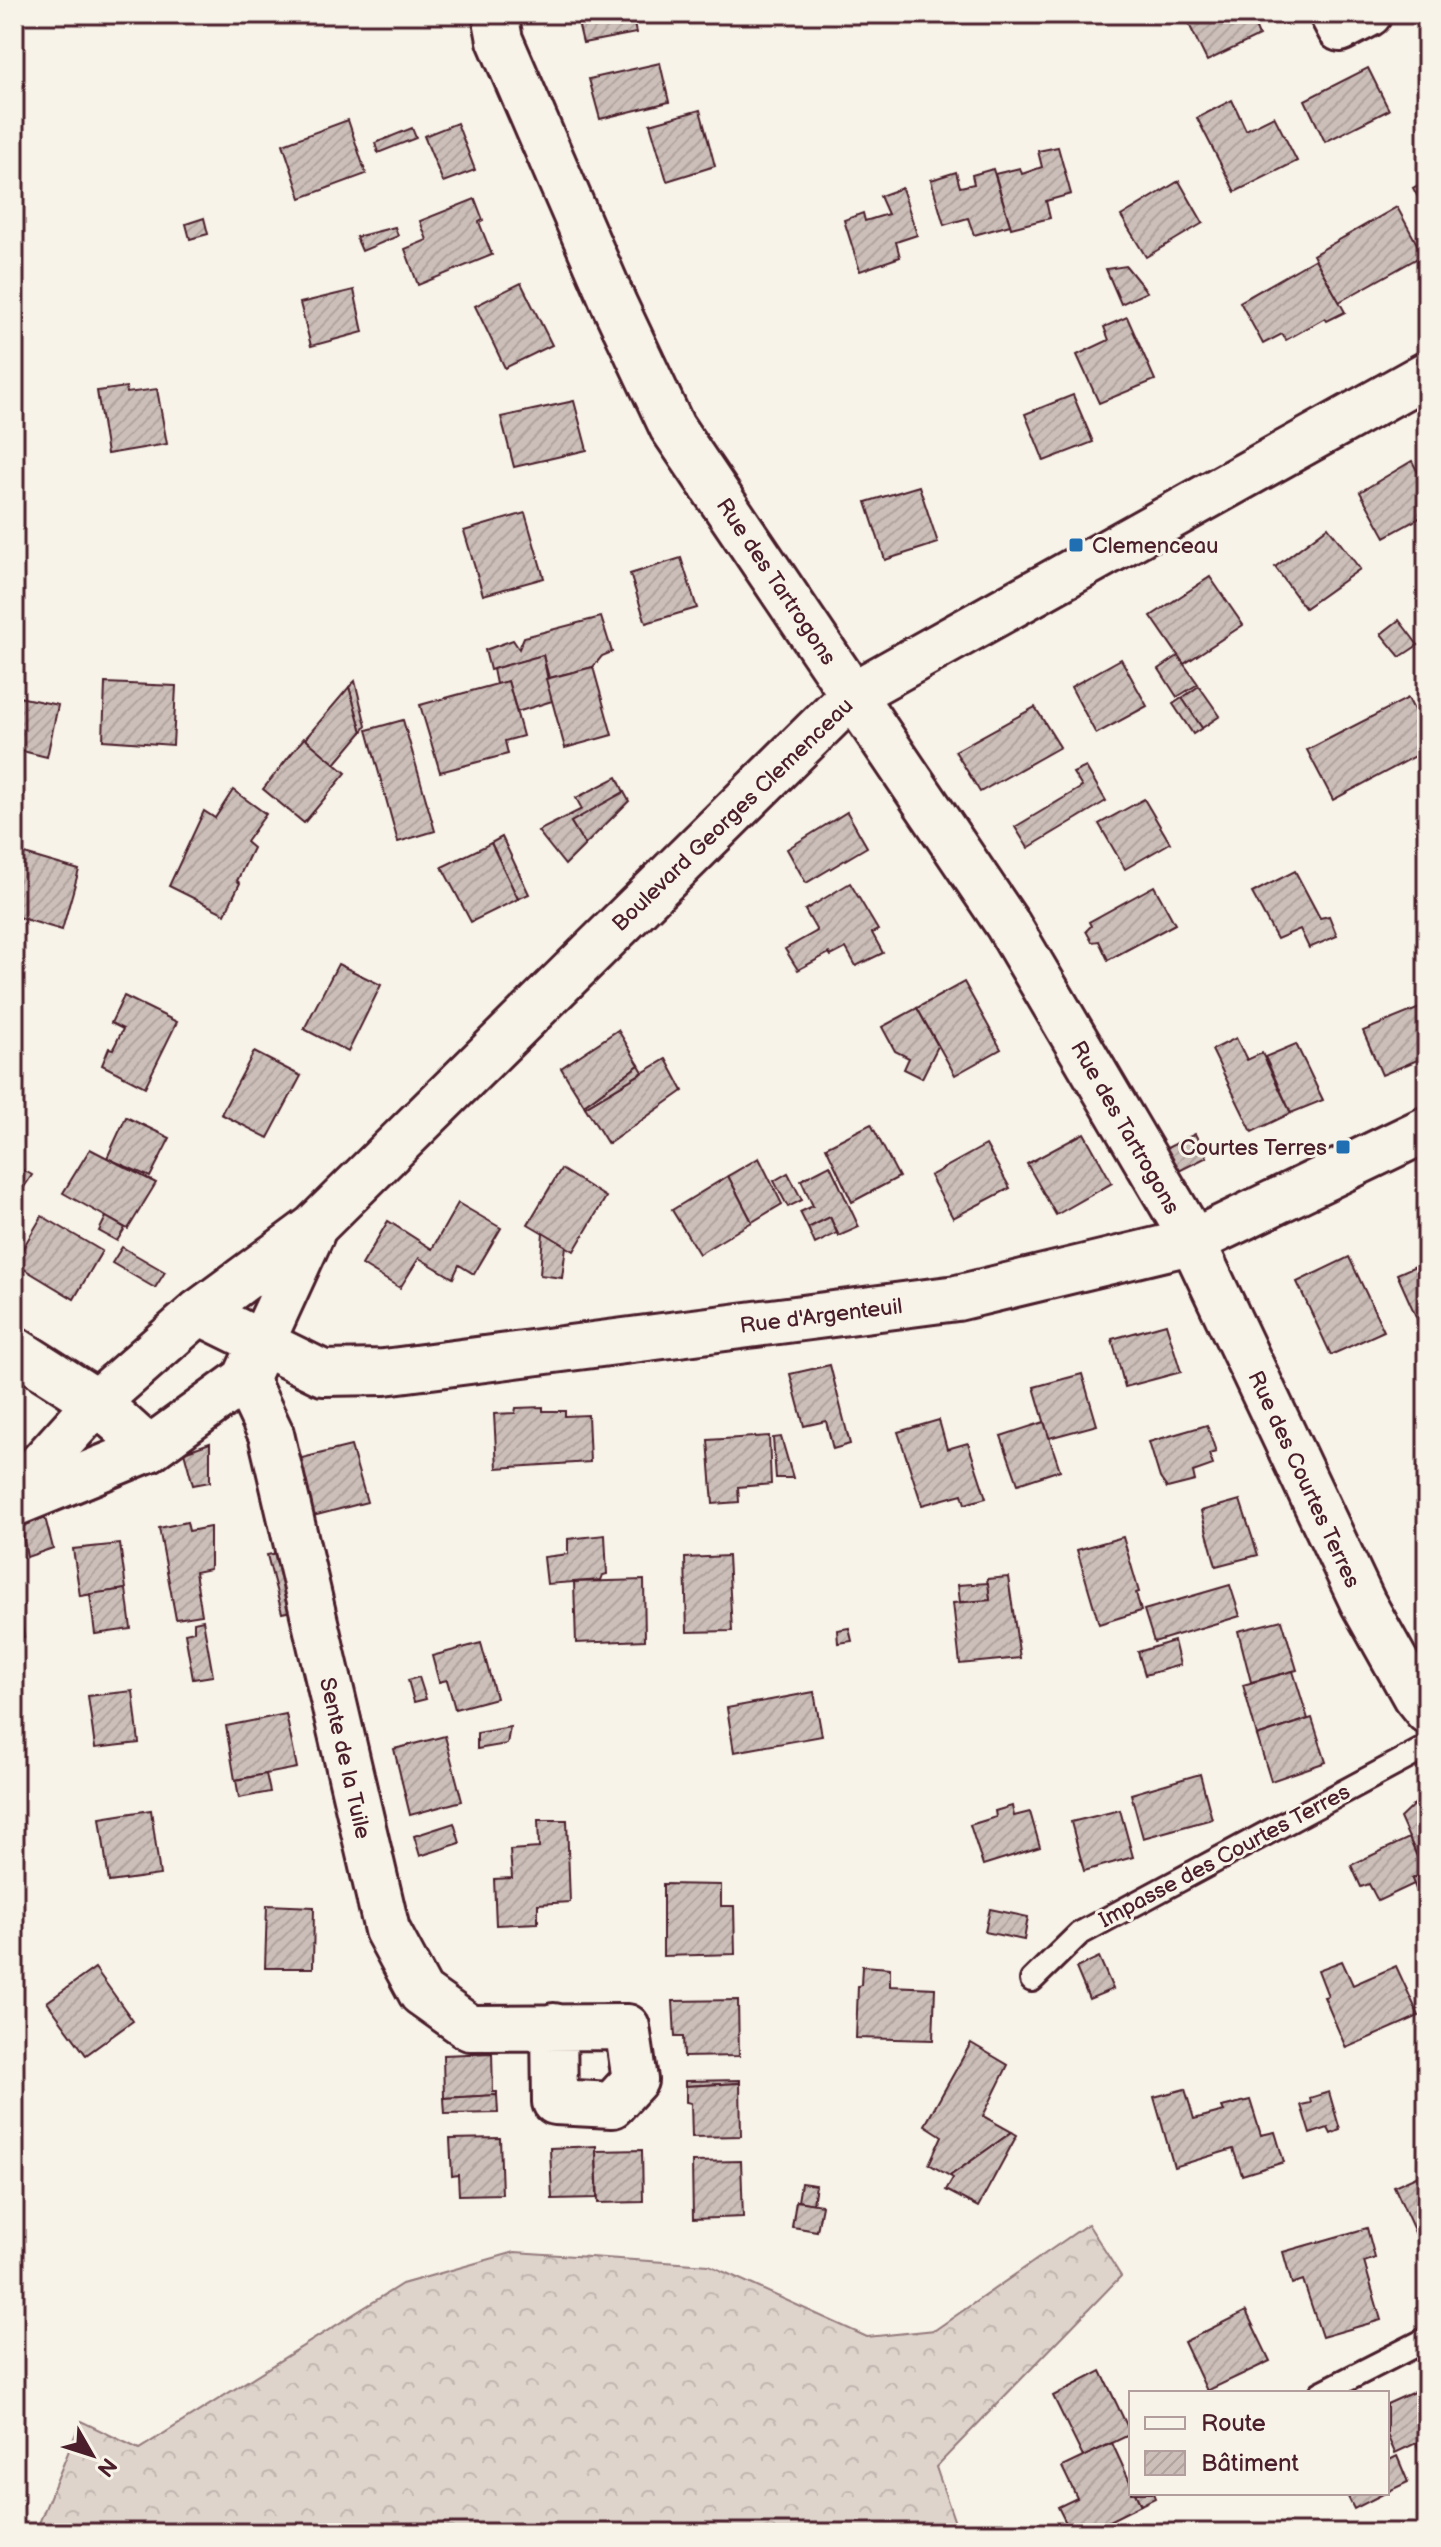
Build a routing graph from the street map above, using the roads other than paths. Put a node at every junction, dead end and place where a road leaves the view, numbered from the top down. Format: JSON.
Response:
{"nodes":[{"id":1,"x":495,"y":14,"type":"edge"},
{"id":2,"x":1332,"y":14,"type":"edge"},
{"id":3,"x":1369,"y":14,"type":"edge"},
{"id":4,"x":1427,"y":374,"type":"edge"},
{"id":5,"x":862,"y":708,"type":"junction"},
{"id":6,"x":1427,"y":1129,"type":"edge"},
{"id":7,"x":314,"y":1227,"type":"junction"},
{"id":8,"x":1194,"y":1241,"type":"junction"},
{"id":9,"x":199,"y":1312,"type":"junction"},
{"id":10,"x":14,"y":1349,"type":"edge"},
{"id":11,"x":253,"y":1361,"type":"junction"},
{"id":12,"x":97,"y":1402,"type":"junction"},
{"id":13,"x":149,"y":1449,"type":"junction"},
{"id":14,"x":14,"y":1494,"type":"edge"},
{"id":15,"x":14,"y":1504,"type":"edge"},
{"id":16,"x":1427,"y":1711,"type":"edge"},
{"id":17,"x":1427,"y":1747,"type":"edge"},
{"id":18,"x":1032,"y":1980,"type":"dead end"},
{"id":19,"x":554,"y":2026,"type":"dead end"},
{"id":20,"x":1427,"y":2339,"type":"edge"},
{"id":21,"x":1325,"y":2391,"type":"edge"}],
"edges":[{"from":1,"to":5,"type":"street","name":"Rue des Tartrogons"},
{"from":2,"to":3,"type":"street"},
{"from":4,"to":5,"type":"street","name":"Boulevard Georges Clemenceau"},
{"from":5,"to":7,"type":"street","name":"Boulevard Georges Clemenceau"},
{"from":5,"to":8,"type":"street","name":"Rue des Tartrogons"},
{"from":6,"to":8,"type":"street","name":"Rue d'Argenteuil"},
{"from":7,"to":9,"type":"street","name":"Boulevard Georges Clemenceau"},
{"from":7,"to":11,"type":"street","name":"Boulevard Georges Clemenceau"},
{"from":8,"to":11,"type":"street","name":"Rue d'Argenteuil"},
{"from":8,"to":16,"type":"street","name":"Rue des Courtes Terres"},
{"from":9,"to":11,"type":"street","name":"Rue d'Argenteuil"},
{"from":9,"to":12,"type":"street","name":"Boulevard Georges Clemenceau"},
{"from":10,"to":12,"type":"street"},
{"from":11,"to":13,"type":"street","name":"Boulevard Georges Clemenceau"},
{"from":11,"to":19,"type":"street","name":"Sente de la Tuile"},
{"from":12,"to":13,"type":"street"},
{"from":12,"to":14,"type":"street","name":"Boulevard Georges Clemenceau"},
{"from":13,"to":15,"type":"street","name":"Boulevard Georges Clemenceau"},
{"from":17,"to":18,"type":"lane","name":"Impasse des Courtes Terres"},
{"from":20,"to":21,"type":"lane"}]}
